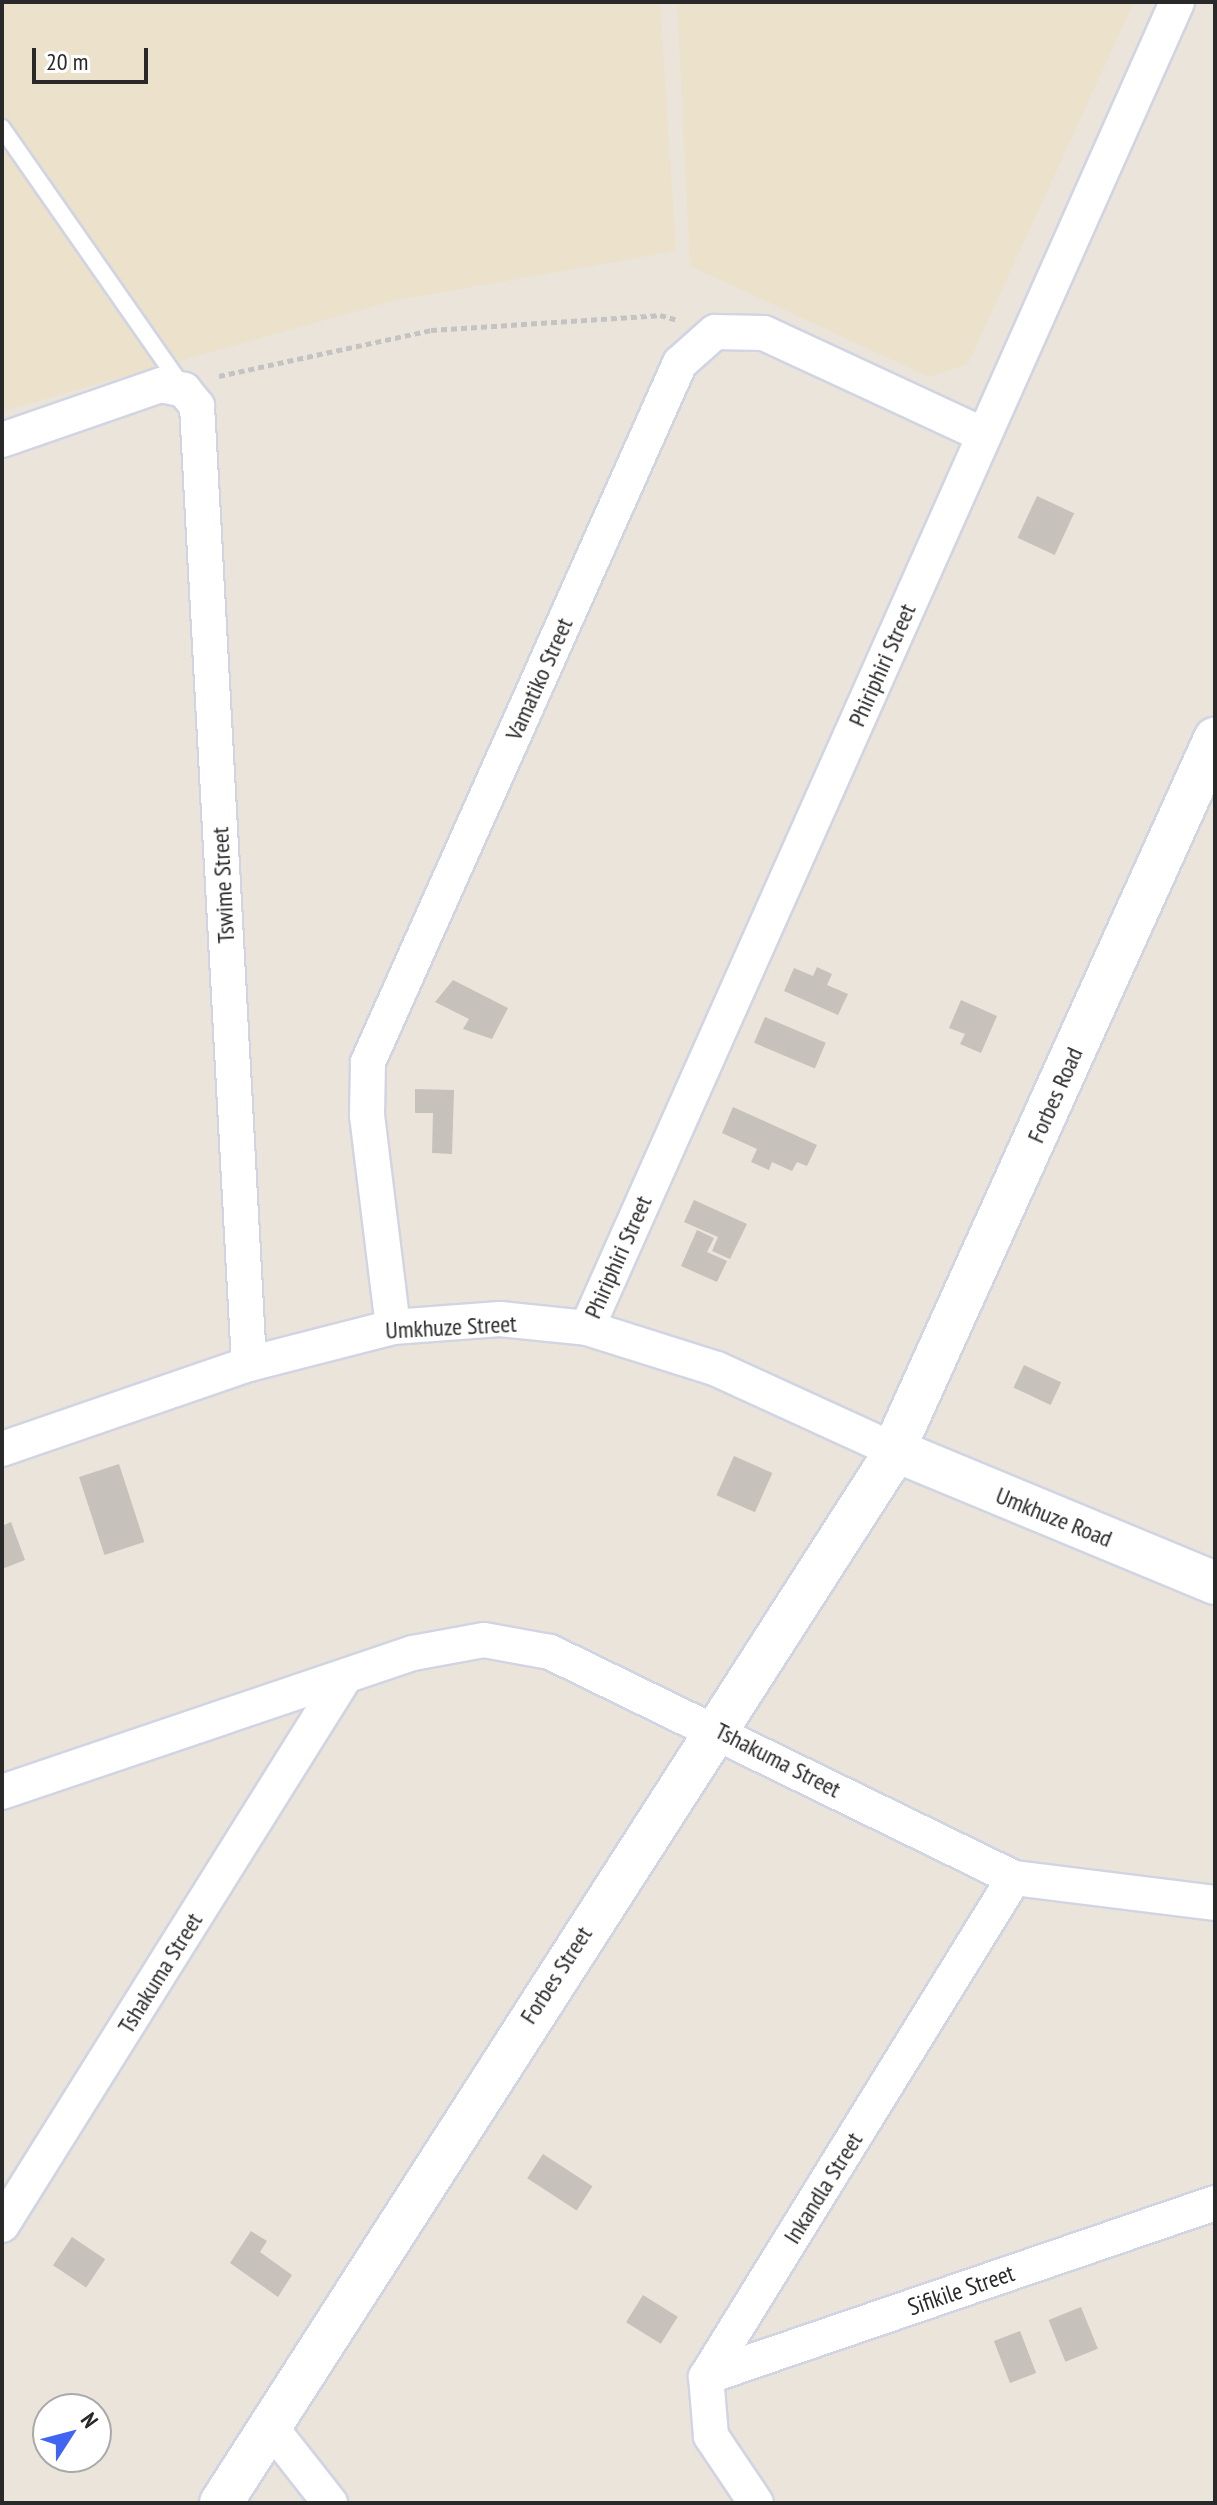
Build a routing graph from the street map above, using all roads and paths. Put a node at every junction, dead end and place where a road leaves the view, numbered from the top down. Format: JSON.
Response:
{"nodes":[{"id":1,"x":1177,"y":2,"type":"edge"},
{"id":2,"x":2,"y":128,"type":"edge"},
{"id":3,"x":715,"y":332,"type":"junction"},
{"id":4,"x":191,"y":398,"type":"junction"},
{"id":5,"x":984,"y":435,"type":"junction"},
{"id":6,"x":2,"y":440,"type":"edge"},
{"id":7,"x":1215,"y":739,"type":"edge"},
{"id":8,"x":393,"y":1327,"type":"junction"},
{"id":9,"x":587,"y":1328,"type":"junction"},
{"id":10,"x":249,"y":1364,"type":"junction"},
{"id":11,"x":2,"y":1449,"type":"edge"},
{"id":12,"x":894,"y":1450,"type":"junction"},
{"id":13,"x":1212,"y":1573,"type":"edge"},
{"id":14,"x":343,"y":1680,"type":"junction"},
{"id":15,"x":714,"y":1727,"type":"junction"},
{"id":16,"x":2,"y":1792,"type":"edge"},
{"id":17,"x":1014,"y":1878,"type":"junction"},
{"id":18,"x":1215,"y":1903,"type":"edge"},
{"id":19,"x":1215,"y":2203,"type":"edge"},
{"id":20,"x":2,"y":2225,"type":"edge"},
{"id":21,"x":706,"y":2377,"type":"junction"},
{"id":22,"x":272,"y":2429,"type":"junction"},
{"id":23,"x":221,"y":2503,"type":"edge"},
{"id":24,"x":330,"y":2503,"type":"edge"},
{"id":25,"x":756,"y":2503,"type":"edge"}],
"edges":[{"from":1,"to":5,"type":"street","name":"Phiriphiri Street"},
{"from":2,"to":4,"type":"lane"},
{"from":3,"to":4,"type":"path"},
{"from":3,"to":5,"type":"street"},
{"from":3,"to":8,"type":"street","name":"Vamatiko Street"},
{"from":4,"to":6,"type":"street"},
{"from":4,"to":10,"type":"street","name":"Tswime Street"},
{"from":5,"to":9,"type":"street","name":"Phiriphiri Street"},
{"from":7,"to":12,"type":"street","name":"Forbes Road"},
{"from":8,"to":9,"type":"street","name":"Umkhuze Street"},
{"from":8,"to":10,"type":"street","name":"Umkhuze Street"},
{"from":9,"to":12,"type":"street","name":"Umkhuze Street"},
{"from":10,"to":11,"type":"street","name":"Umkhuze Street"},
{"from":12,"to":13,"type":"street","name":"Umkhuze Road"},
{"from":12,"to":15,"type":"street","name":"Forbes Street"},
{"from":14,"to":15,"type":"street","name":"Tshakuma Street"},
{"from":14,"to":16,"type":"street","name":"Tshakuma Street"},
{"from":14,"to":20,"type":"street","name":"Tshakuma Street"},
{"from":15,"to":17,"type":"street","name":"Tshakuma Street"},
{"from":15,"to":22,"type":"street","name":"Forbes Street"},
{"from":17,"to":18,"type":"street","name":"Tshakuma Street"},
{"from":17,"to":21,"type":"street","name":"Inkandla Street"},
{"from":19,"to":21,"type":"street","name":"Sifikile Street"},
{"from":21,"to":25,"type":"street"},
{"from":22,"to":23,"type":"street","name":"Forbes Street"},
{"from":22,"to":24,"type":"street"}]}
